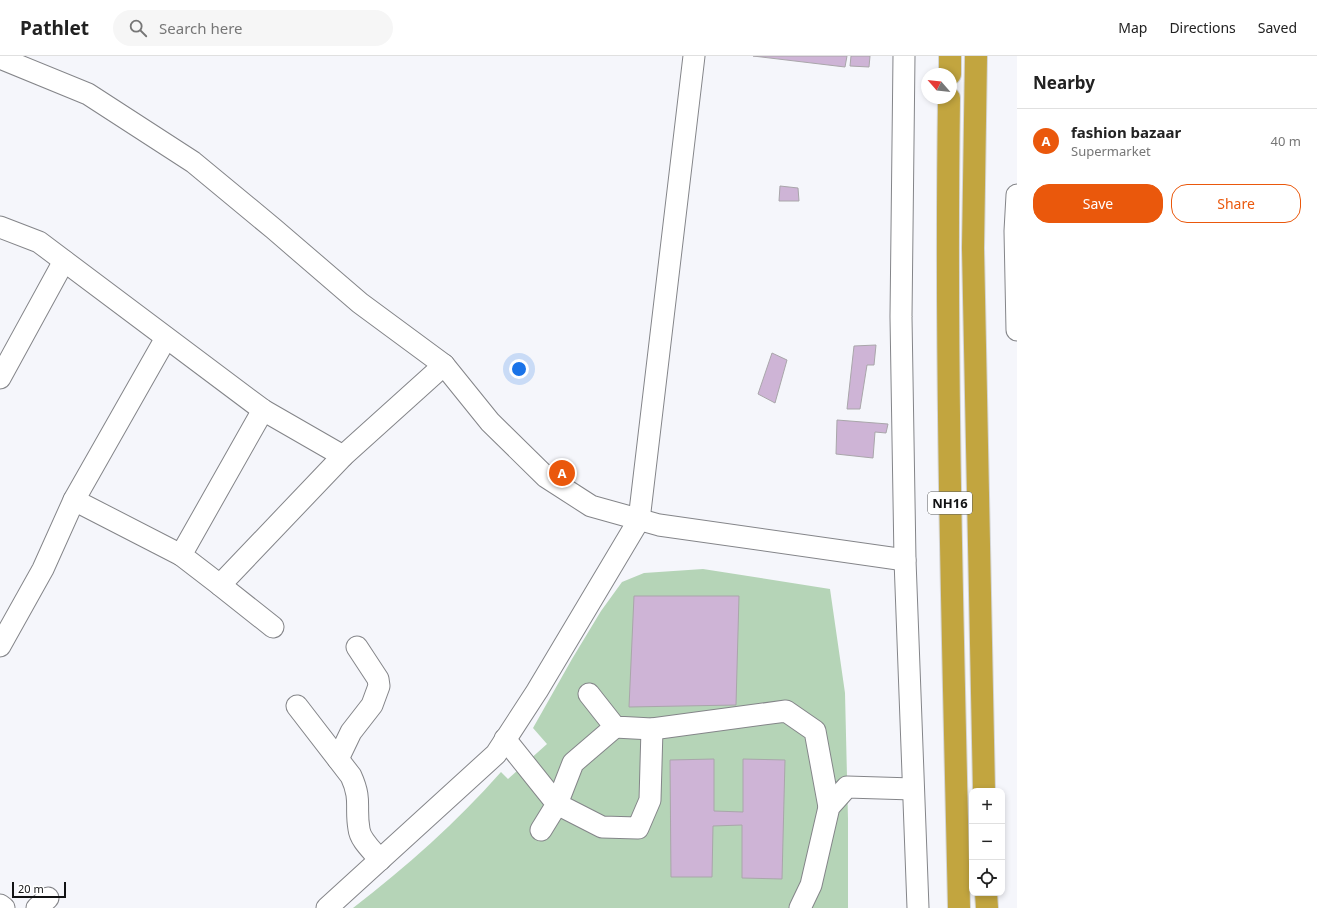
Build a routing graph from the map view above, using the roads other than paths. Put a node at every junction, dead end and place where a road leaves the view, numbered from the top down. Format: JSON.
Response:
{"nodes":[{"id":1,"x":694,"y":56,"type":"edge"},
{"id":2,"x":904,"y":56,"type":"edge"},
{"id":3,"x":950,"y":56,"type":"edge"},
{"id":4,"x":976,"y":56,"type":"edge"},
{"id":5,"x":0,"y":58,"type":"edge"},
{"id":6,"x":950,"y":68,"type":"edge"},
{"id":7,"x":950,"y":104,"type":"edge"},
{"id":8,"x":1017,"y":195,"type":"edge"},
{"id":9,"x":0,"y":227,"type":"edge"},
{"id":10,"x":64,"y":261,"type":"junction"},
{"id":11,"x":1017,"y":330,"type":"edge"},
{"id":12,"x":166,"y":338,"type":"junction"},
{"id":13,"x":444,"y":365,"type":"junction"},
{"id":14,"x":0,"y":378,"type":"edge"},
{"id":15,"x":263,"y":410,"type":"junction"},
{"id":16,"x":343,"y":456,"type":"junction"},
{"id":17,"x":74,"y":500,"type":"junction"},
{"id":18,"x":639,"y":520,"type":"junction"},
{"id":19,"x":181,"y":555,"type":"junction"},
{"id":20,"x":905,"y":560,"type":"junction"},
{"id":21,"x":220,"y":585,"type":"junction"},
{"id":22,"x":273,"y":627,"type":"dead end"},
{"id":23,"x":0,"y":646,"type":"edge"},
{"id":24,"x":357,"y":647,"type":"dead end"},
{"id":25,"x":589,"y":694,"type":"dead end"},
{"id":26,"x":297,"y":706,"type":"dead end"},
{"id":27,"x":615,"y":726,"type":"junction"},
{"id":28,"x":652,"y":729,"type":"junction"},
{"id":29,"x":505,"y":739,"type":"junction"},
{"id":30,"x":338,"y":759,"type":"junction"},
{"id":31,"x":984,"y":788,"type":"edge"},
{"id":32,"x":914,"y":789,"type":"junction"},
{"id":33,"x":557,"y":804,"type":"junction"},
{"id":34,"x":829,"y":807,"type":"junction"},
{"id":35,"x":541,"y":830,"type":"dead end"},
{"id":36,"x":380,"y":860,"type":"junction"},
{"id":37,"x":986,"y":896,"type":"edge"},
{"id":38,"x":0,"y":905,"type":"edge"},
{"id":39,"x":4,"y":908,"type":"edge"},
{"id":40,"x":327,"y":908,"type":"edge"},
{"id":41,"x":800,"y":908,"type":"edge"},
{"id":42,"x":918,"y":908,"type":"edge"},
{"id":43,"x":959,"y":908,"type":"edge"},
{"id":44,"x":987,"y":908,"type":"edge"}],
"edges":[{"from":1,"to":18,"type":"street"},
{"from":2,"to":20,"type":"street"},
{"from":3,"to":6,"type":"highway"},
{"from":4,"to":31,"type":"highway","number":"NH16"},
{"from":5,"to":13,"type":"street"},
{"from":7,"to":43,"type":"highway","number":"NH16"},
{"from":8,"to":11,"type":"street"},
{"from":9,"to":10,"type":"street"},
{"from":10,"to":12,"type":"street"},
{"from":10,"to":14,"type":"street"},
{"from":12,"to":15,"type":"street"},
{"from":12,"to":17,"type":"street"},
{"from":13,"to":16,"type":"street"},
{"from":13,"to":18,"type":"street"},
{"from":15,"to":16,"type":"street"},
{"from":15,"to":19,"type":"street"},
{"from":16,"to":21,"type":"street"},
{"from":17,"to":19,"type":"street"},
{"from":17,"to":23,"type":"street"},
{"from":18,"to":20,"type":"street"},
{"from":18,"to":29,"type":"street"},
{"from":19,"to":21,"type":"street"},
{"from":20,"to":32,"type":"street"},
{"from":21,"to":22,"type":"street"},
{"from":24,"to":30,"type":"street"},
{"from":25,"to":27,"type":"street"},
{"from":26,"to":30,"type":"street"},
{"from":27,"to":28,"type":"street"},
{"from":27,"to":33,"type":"street"},
{"from":28,"to":33,"type":"street"},
{"from":28,"to":34,"type":"street"},
{"from":29,"to":33,"type":"street"},
{"from":29,"to":36,"type":"street"},
{"from":30,"to":36,"type":"street"},
{"from":32,"to":34,"type":"street"},
{"from":32,"to":42,"type":"street"},
{"from":33,"to":35,"type":"street"},
{"from":34,"to":41,"type":"street"},
{"from":36,"to":40,"type":"street"},
{"from":37,"to":44,"type":"highway"},
{"from":38,"to":39,"type":"street"}]}
